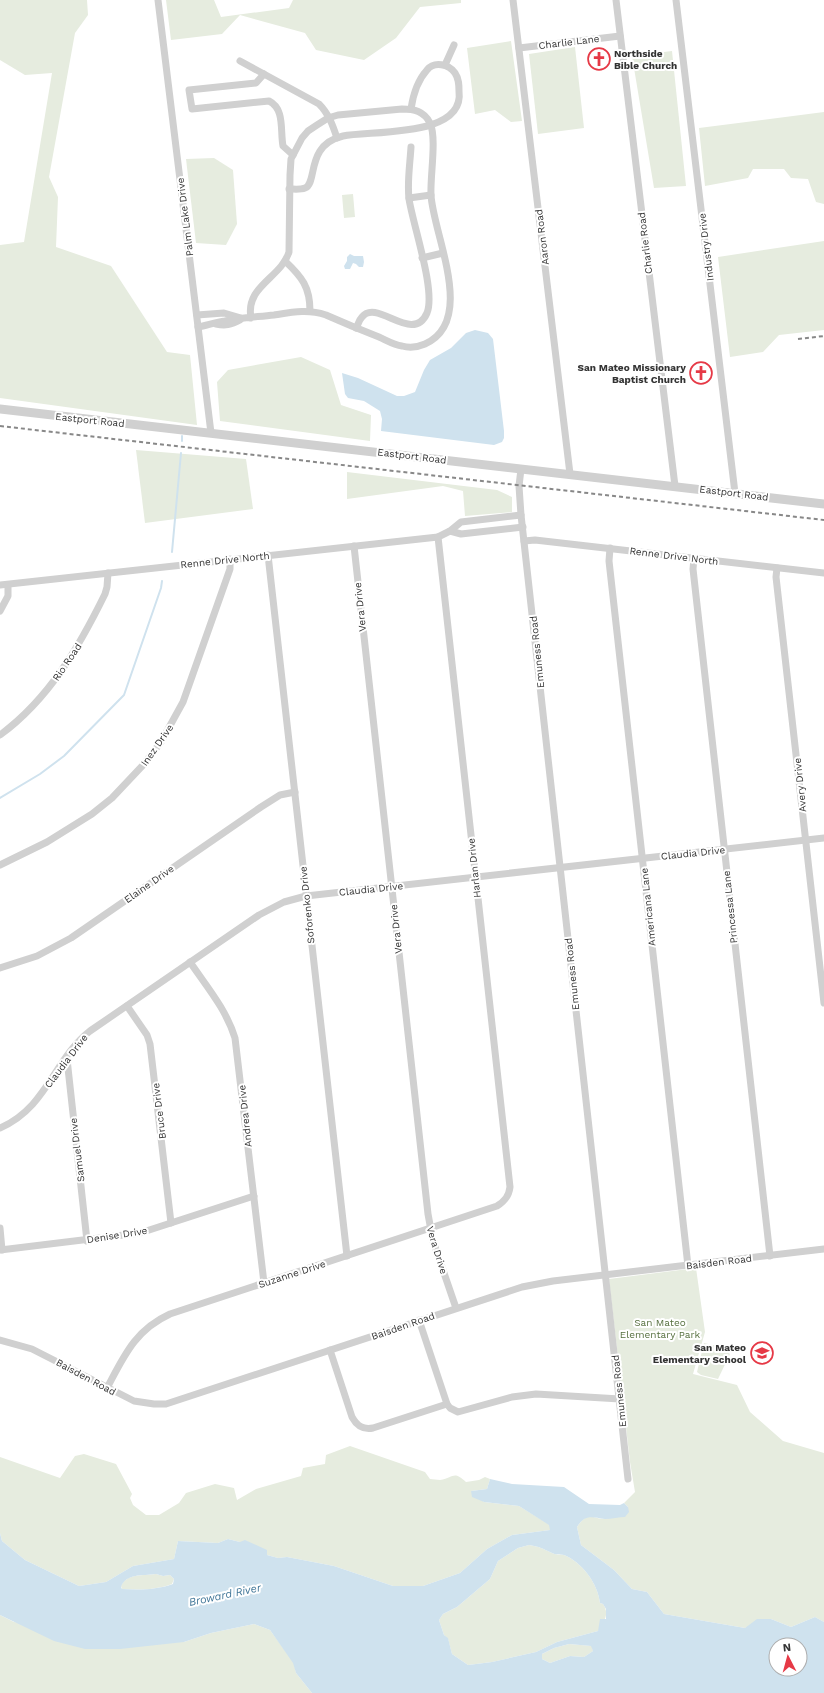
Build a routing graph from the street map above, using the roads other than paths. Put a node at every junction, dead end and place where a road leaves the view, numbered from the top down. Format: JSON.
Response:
{"nodes":[{"id":1,"x":158,"y":0,"type":"edge"},
{"id":2,"x":513,"y":0,"type":"edge"},
{"id":3,"x":616,"y":0,"type":"edge"},
{"id":4,"x":676,"y":0,"type":"edge"},
{"id":5,"x":620,"y":36,"type":"junction"},
{"id":6,"x":454,"y":45,"type":"dead end"},
{"id":7,"x":519,"y":48,"type":"junction"},
{"id":8,"x":240,"y":61,"type":"dead end"},
{"id":9,"x":445,"y":65,"type":"junction"},
{"id":10,"x":264,"y":74,"type":"junction"},
{"id":11,"x":411,"y":109,"type":"junction"},
{"id":12,"x":330,"y":118,"type":"junction"},
{"id":13,"x":431,"y":125,"type":"junction"},
{"id":14,"x":337,"y":138,"type":"junction"},
{"id":15,"x":410,"y":147,"type":"dead end"},
{"id":16,"x":293,"y":155,"type":"junction"},
{"id":17,"x":289,"y":189,"type":"junction"},
{"id":18,"x":431,"y":195,"type":"junction"},
{"id":19,"x":409,"y":198,"type":"junction"},
{"id":20,"x":443,"y":253,"type":"junction"},
{"id":21,"x":422,"y":258,"type":"junction"},
{"id":22,"x":285,"y":261,"type":"junction"},
{"id":23,"x":310,"y":311,"type":"junction"},
{"id":24,"x":197,"y":315,"type":"junction"},
{"id":25,"x":251,"y":318,"type":"junction"},
{"id":26,"x":243,"y":319,"type":"junction"},
{"id":27,"x":198,"y":326,"type":"junction"},
{"id":28,"x":356,"y":328,"type":"junction"},
{"id":29,"x":0,"y":409,"type":"edge"},
{"id":30,"x":211,"y":433,"type":"junction"},
{"id":31,"x":521,"y":469,"type":"junction"},
{"id":32,"x":570,"y":474,"type":"junction"},
{"id":33,"x":675,"y":486,"type":"junction"},
{"id":34,"x":735,"y":493,"type":"junction"},
{"id":35,"x":824,"y":504,"type":"edge"},
{"id":36,"x":521,"y":515,"type":"junction"},
{"id":37,"x":523,"y":527,"type":"junction"},
{"id":38,"x":450,"y":531,"type":"junction"},
{"id":39,"x":438,"y":537,"type":"junction"},
{"id":40,"x":524,"y":541,"type":"junction"},
{"id":41,"x":354,"y":546,"type":"junction"},
{"id":42,"x":610,"y":548,"type":"junction"},
{"id":43,"x":268,"y":555,"type":"junction"},
{"id":44,"x":694,"y":558,"type":"junction"},
{"id":45,"x":230,"y":560,"type":"junction"},
{"id":46,"x":777,"y":568,"type":"junction"},
{"id":47,"x":108,"y":573,"type":"junction"},
{"id":48,"x":824,"y":573,"type":"edge"},
{"id":49,"x":8,"y":585,"type":"junction"},
{"id":50,"x":0,"y":586,"type":"edge"},
{"id":51,"x":0,"y":611,"type":"edge"},
{"id":52,"x":0,"y":735,"type":"edge"},
{"id":53,"x":295,"y":792,"type":"junction"},
{"id":54,"x":824,"y":838,"type":"edge"},
{"id":55,"x":806,"y":840,"type":"junction"},
{"id":56,"x":724,"y":850,"type":"junction"},
{"id":57,"x":642,"y":859,"type":"junction"},
{"id":58,"x":0,"y":865,"type":"edge"},
{"id":59,"x":561,"y":868,"type":"junction"},
{"id":60,"x":476,"y":877,"type":"junction"},
{"id":61,"x":391,"y":887,"type":"junction"},
{"id":62,"x":306,"y":896,"type":"junction"},
{"id":63,"x":190,"y":962,"type":"junction"},
{"id":64,"x":0,"y":968,"type":"edge"},
{"id":65,"x":824,"y":1003,"type":"edge"},
{"id":66,"x":127,"y":1006,"type":"junction"},
{"id":67,"x":67,"y":1058,"type":"junction"},
{"id":68,"x":0,"y":1128,"type":"edge"},
{"id":69,"x":254,"y":1196,"type":"junction"},
{"id":70,"x":507,"y":1198,"type":"joint"},
{"id":71,"x":171,"y":1223,"type":"junction"},
{"id":72,"x":430,"y":1227,"type":"junction"},
{"id":73,"x":0,"y":1228,"type":"edge"},
{"id":74,"x":87,"y":1240,"type":"junction"},
{"id":75,"x":824,"y":1249,"type":"edge"},
{"id":76,"x":1,"y":1250,"type":"edge"},
{"id":77,"x":347,"y":1256,"type":"junction"},
{"id":78,"x":770,"y":1256,"type":"junction"},
{"id":79,"x":688,"y":1266,"type":"junction"},
{"id":80,"x":606,"y":1276,"type":"junction"},
{"id":81,"x":264,"y":1283,"type":"junction"},
{"id":82,"x":456,"y":1308,"type":"junction"},
{"id":83,"x":420,"y":1320,"type":"junction"},
{"id":84,"x":0,"y":1340,"type":"edge"},
{"id":85,"x":330,"y":1350,"type":"junction"},
{"id":86,"x":107,"y":1388,"type":"junction"},
{"id":87,"x":620,"y":1399,"type":"junction"},
{"id":88,"x":447,"y":1404,"type":"junction"},
{"id":89,"x":628,"y":1479,"type":"dead end"}],
"edges":[{"from":1,"to":24,"type":"street","name":"Palm Lake Drive"},
{"from":2,"to":7,"type":"street","name":"Aaron Road"},
{"from":3,"to":5,"type":"street","name":"Charlie Road"},
{"from":4,"to":34,"type":"street","name":"Industry Drive"},
{"from":5,"to":7,"type":"street","name":"Charlie Lane"},
{"from":5,"to":33,"type":"street","name":"Charlie Road"},
{"from":6,"to":9,"type":"street"},
{"from":7,"to":32,"type":"street","name":"Aaron Road"},
{"from":8,"to":10,"type":"street"},
{"from":9,"to":11,"type":"street"},
{"from":9,"to":13,"type":"street"},
{"from":10,"to":12,"type":"street"},
{"from":10,"to":16,"type":"street"},
{"from":11,"to":12,"type":"street"},
{"from":11,"to":13,"type":"street"},
{"from":12,"to":14,"type":"street"},
{"from":12,"to":16,"type":"street"},
{"from":13,"to":14,"type":"street"},
{"from":13,"to":18,"type":"street"},
{"from":14,"to":17,"type":"street"},
{"from":15,"to":19,"type":"street"},
{"from":16,"to":17,"type":"street"},
{"from":17,"to":22,"type":"street"},
{"from":18,"to":19,"type":"street"},
{"from":18,"to":20,"type":"street"},
{"from":19,"to":21,"type":"street"},
{"from":20,"to":21,"type":"street"},
{"from":20,"to":28,"type":"street"},
{"from":21,"to":28,"type":"street"},
{"from":22,"to":23,"type":"street"},
{"from":22,"to":25,"type":"street"},
{"from":23,"to":25,"type":"street"},
{"from":23,"to":28,"type":"street"},
{"from":24,"to":26,"type":"street"},
{"from":24,"to":27,"type":"street","name":"Palm Lake Drive"},
{"from":25,"to":26,"type":"street"},
{"from":26,"to":27,"type":"street"},
{"from":27,"to":30,"type":"street","name":"Palm Lake Drive"},
{"from":29,"to":30,"type":"street","name":"Eastport Road"},
{"from":30,"to":31,"type":"street","name":"Eastport Road"},
{"from":31,"to":32,"type":"street","name":"Eastport Road"},
{"from":31,"to":36,"type":"street","name":"Emuness Road"},
{"from":32,"to":33,"type":"street","name":"Eastport Road"},
{"from":33,"to":34,"type":"street","name":"Eastport Road"},
{"from":34,"to":35,"type":"street","name":"Eastport Road"},
{"from":36,"to":37,"type":"street","name":"Emuness Road"},
{"from":36,"to":38,"type":"street","name":"Renne Drive North"},
{"from":37,"to":38,"type":"street"},
{"from":37,"to":40,"type":"street","name":"Emuness Road"},
{"from":38,"to":39,"type":"street","name":"Renne Drive North"},
{"from":39,"to":41,"type":"street","name":"Renne Drive North"},
{"from":39,"to":60,"type":"street","name":"Harlan Drive"},
{"from":40,"to":42,"type":"street","name":"Renne Drive North"},
{"from":40,"to":59,"type":"street","name":"Emuness Road"},
{"from":41,"to":43,"type":"street","name":"Renne Drive North"},
{"from":41,"to":61,"type":"street","name":"Vera Drive"},
{"from":42,"to":44,"type":"street","name":"Renne Drive North"},
{"from":42,"to":57,"type":"street","name":"Americana Lane"},
{"from":43,"to":45,"type":"street","name":"Renne Drive North"},
{"from":43,"to":53,"type":"street","name":"Soforenko Drive"},
{"from":44,"to":46,"type":"street","name":"Renne Drive North"},
{"from":44,"to":56,"type":"street","name":"Princessa Lane"},
{"from":45,"to":47,"type":"street","name":"Renne Drive North"},
{"from":45,"to":58,"type":"street","name":"Inez Drive"},
{"from":46,"to":48,"type":"street","name":"Renne Drive North"},
{"from":46,"to":55,"type":"street","name":"Avery Drive"},
{"from":47,"to":49,"type":"street","name":"Renne Drive North"},
{"from":47,"to":52,"type":"street","name":"Rio Road"},
{"from":49,"to":50,"type":"street","name":"Renne Drive North"},
{"from":49,"to":51,"type":"street"},
{"from":53,"to":62,"type":"street","name":"Soforenko Drive"},
{"from":53,"to":64,"type":"street","name":"Elaine Drive"},
{"from":54,"to":55,"type":"street","name":"Claudia Drive"},
{"from":55,"to":56,"type":"street","name":"Claudia Drive"},
{"from":55,"to":65,"type":"street","name":"Avery Drive"},
{"from":56,"to":57,"type":"street","name":"Claudia Drive"},
{"from":56,"to":78,"type":"street","name":"Princessa Lane"},
{"from":57,"to":59,"type":"street","name":"Claudia Drive"},
{"from":57,"to":79,"type":"street","name":"Americana Lane"},
{"from":59,"to":60,"type":"street","name":"Claudia Drive"},
{"from":59,"to":80,"type":"street","name":"Emuness Road"},
{"from":60,"to":61,"type":"street","name":"Claudia Drive"},
{"from":60,"to":70,"type":"street","name":"Harlan Drive"},
{"from":61,"to":62,"type":"street","name":"Claudia Drive"},
{"from":61,"to":72,"type":"street","name":"Vera Drive"},
{"from":62,"to":63,"type":"street","name":"Claudia Drive"},
{"from":62,"to":77,"type":"street","name":"Soforenko Drive"},
{"from":63,"to":66,"type":"street","name":"Claudia Drive"},
{"from":63,"to":69,"type":"street","name":"Andrea Drive"},
{"from":66,"to":67,"type":"street","name":"Claudia Drive"},
{"from":66,"to":71,"type":"street","name":"Bruce Drive"},
{"from":67,"to":68,"type":"street","name":"Claudia Drive"},
{"from":67,"to":74,"type":"street","name":"Samuel Drive"},
{"from":69,"to":71,"type":"street","name":"Denise Drive"},
{"from":69,"to":81,"type":"street","name":"Andrea Drive"},
{"from":70,"to":72,"type":"street","name":"Suzanne Drive"},
{"from":71,"to":74,"type":"street","name":"Denise Drive"},
{"from":72,"to":77,"type":"street","name":"Suzanne Drive"},
{"from":72,"to":82,"type":"street","name":"Vera Drive"},
{"from":73,"to":76,"type":"street"},
{"from":74,"to":76,"type":"street","name":"Denise Drive"},
{"from":75,"to":78,"type":"street","name":"Baisden Road"},
{"from":77,"to":81,"type":"street","name":"Suzanne Drive"},
{"from":78,"to":79,"type":"street","name":"Baisden Road"},
{"from":79,"to":80,"type":"street","name":"Baisden Road"},
{"from":80,"to":82,"type":"street","name":"Baisden Road"},
{"from":80,"to":87,"type":"street","name":"Emuness Road"},
{"from":81,"to":86,"type":"street","name":"Suzanne Drive"},
{"from":82,"to":83,"type":"street","name":"Baisden Road"},
{"from":83,"to":85,"type":"street","name":"Baisden Road"},
{"from":83,"to":88,"type":"street"},
{"from":84,"to":86,"type":"street","name":"Baisden Road"},
{"from":85,"to":86,"type":"street","name":"Baisden Road"},
{"from":85,"to":88,"type":"street"},
{"from":87,"to":88,"type":"street"},
{"from":87,"to":89,"type":"street","name":"Emuness Road"}]}
